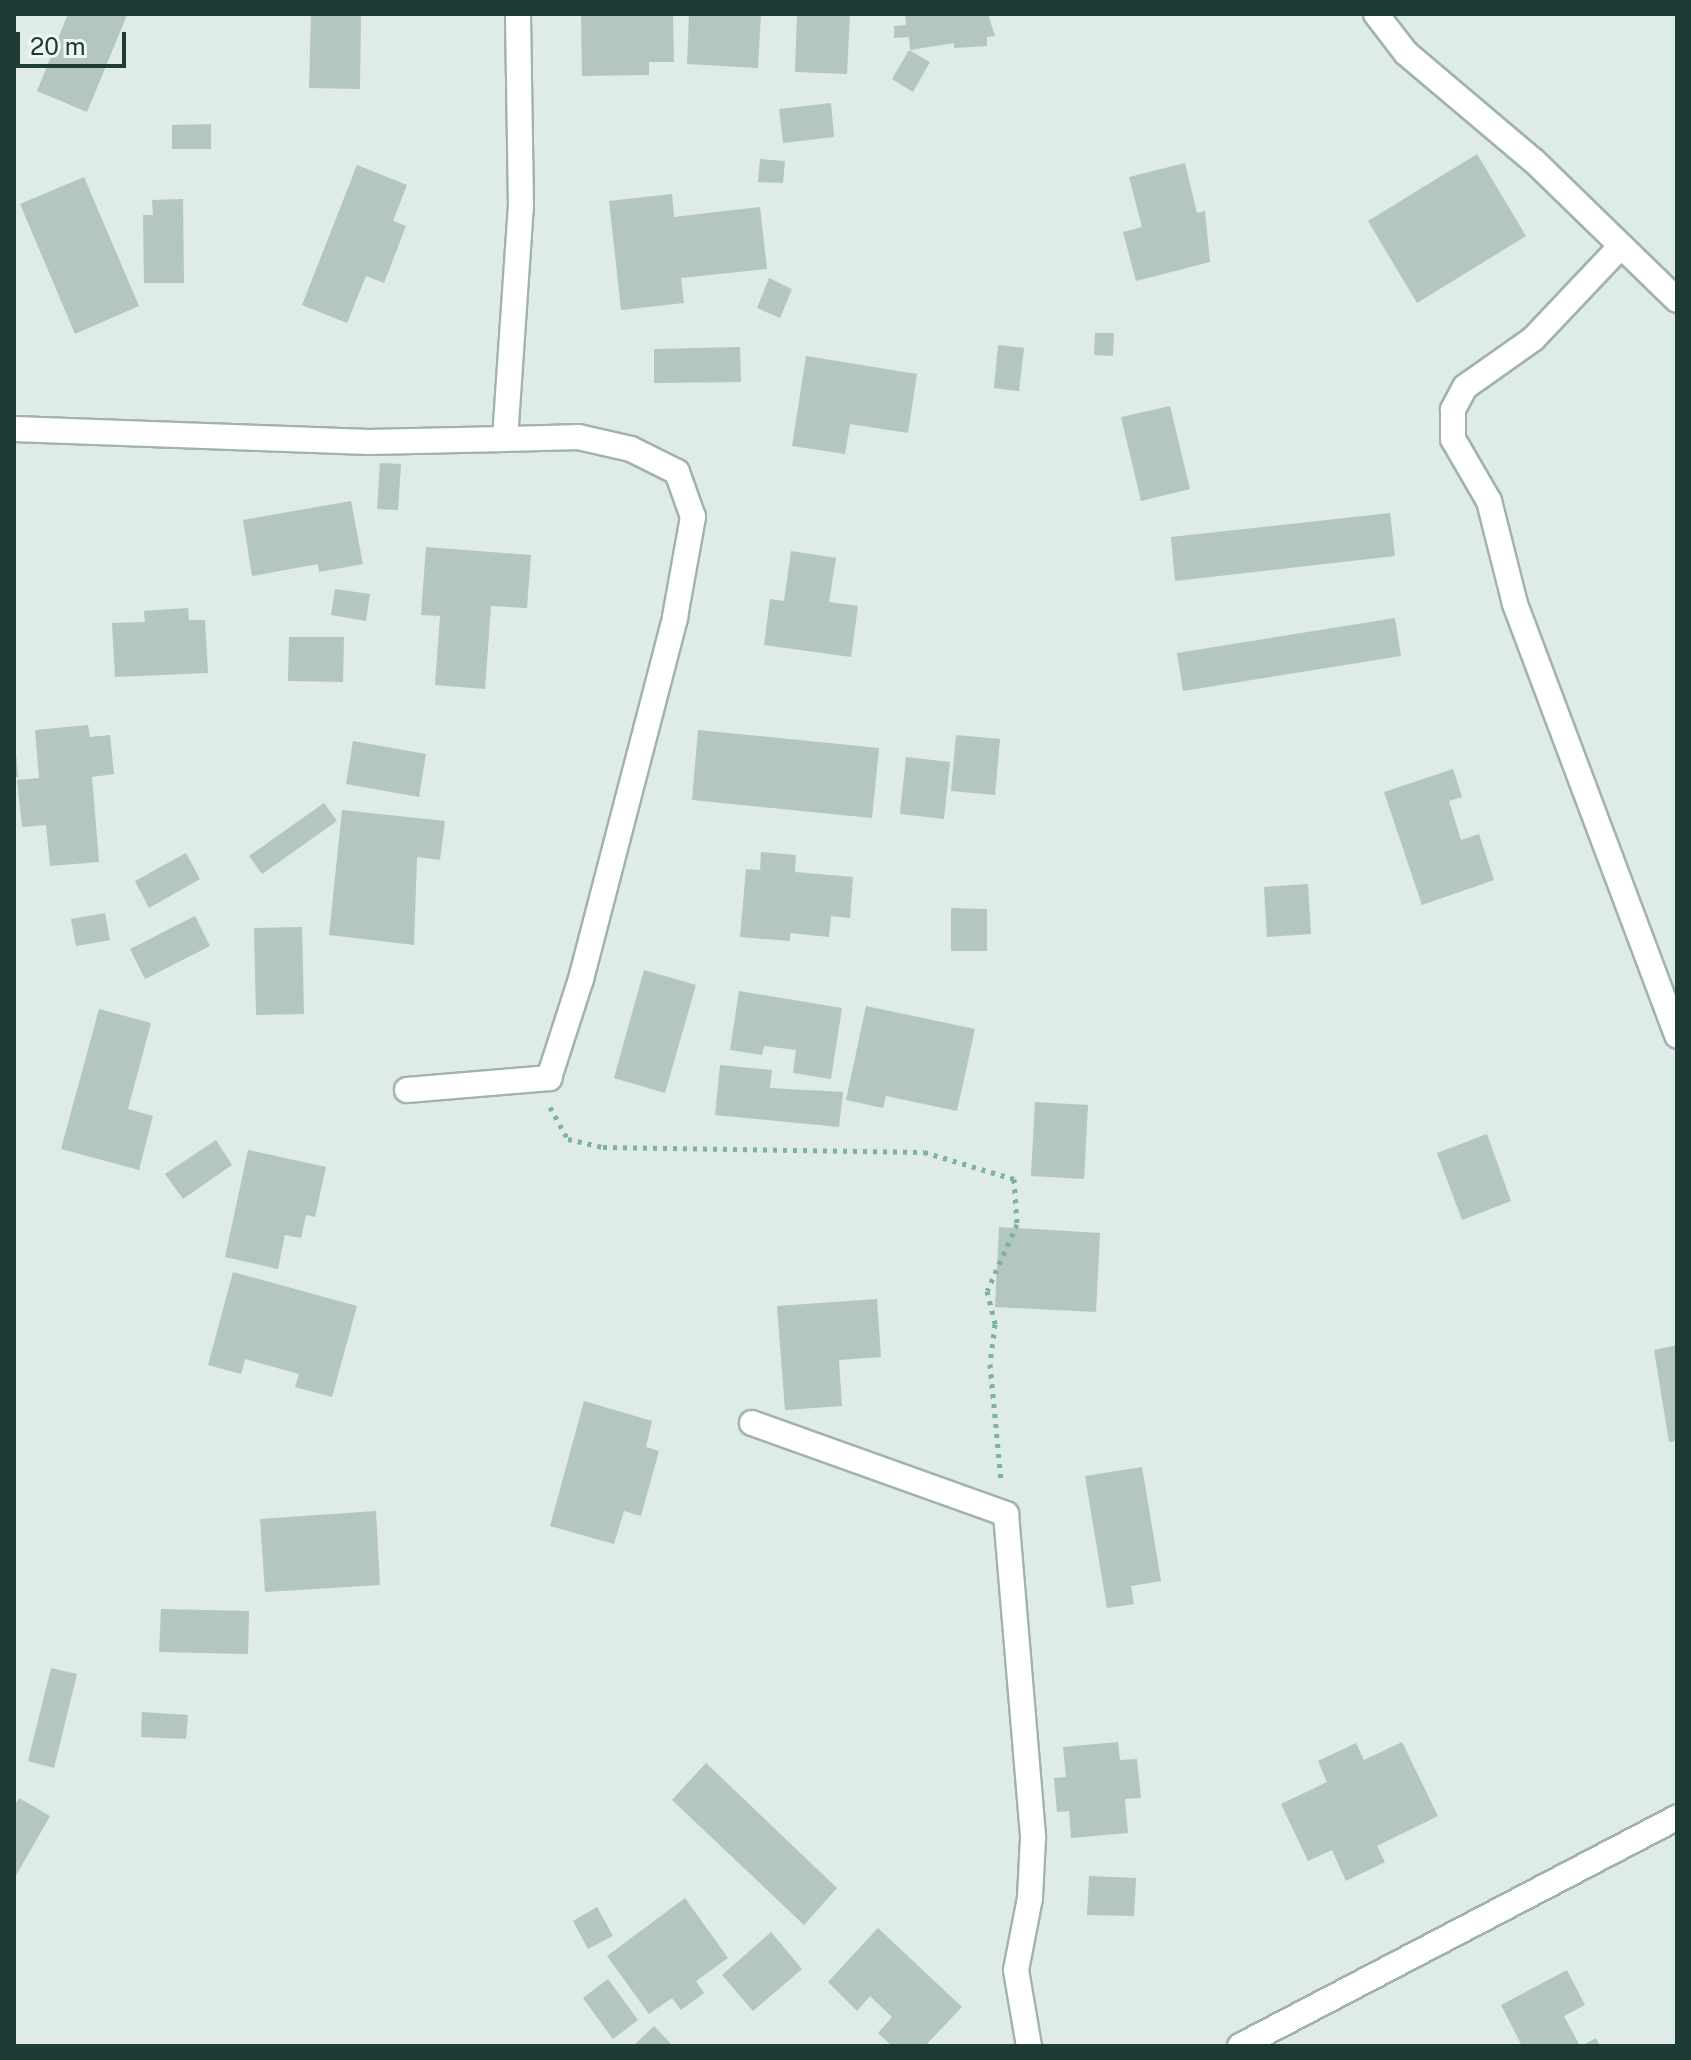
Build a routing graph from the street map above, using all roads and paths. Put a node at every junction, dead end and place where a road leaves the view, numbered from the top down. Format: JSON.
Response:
{"nodes":[{"id":1,"x":518,"y":14,"type":"edge"},
{"id":2,"x":1376,"y":14,"type":"edge"},
{"id":3,"x":1621,"y":246,"type":"junction"},
{"id":4,"x":1677,"y":300,"type":"edge"},
{"id":5,"x":14,"y":429,"type":"edge"},
{"id":6,"x":505,"y":439,"type":"junction"},
{"id":7,"x":1677,"y":1036,"type":"edge"},
{"id":8,"x":549,"y":1078,"type":"junction"},
{"id":9,"x":407,"y":1090,"type":"dead end"},
{"id":10,"x":752,"y":1423,"type":"dead end"},
{"id":11,"x":1006,"y":1514,"type":"junction"},
{"id":12,"x":1677,"y":1818,"type":"edge"},
{"id":13,"x":1029,"y":2046,"type":"edge"},
{"id":14,"x":1240,"y":2046,"type":"edge"}],
"edges":[{"from":1,"to":6,"type":"street"},
{"from":2,"to":3,"type":"street"},
{"from":3,"to":4,"type":"street"},
{"from":3,"to":7,"type":"street"},
{"from":5,"to":6,"type":"street"},
{"from":6,"to":8,"type":"street"},
{"from":8,"to":9,"type":"street"},
{"from":8,"to":11,"type":"path"},
{"from":10,"to":11,"type":"street"},
{"from":11,"to":13,"type":"street"},
{"from":12,"to":14,"type":"street"}]}
